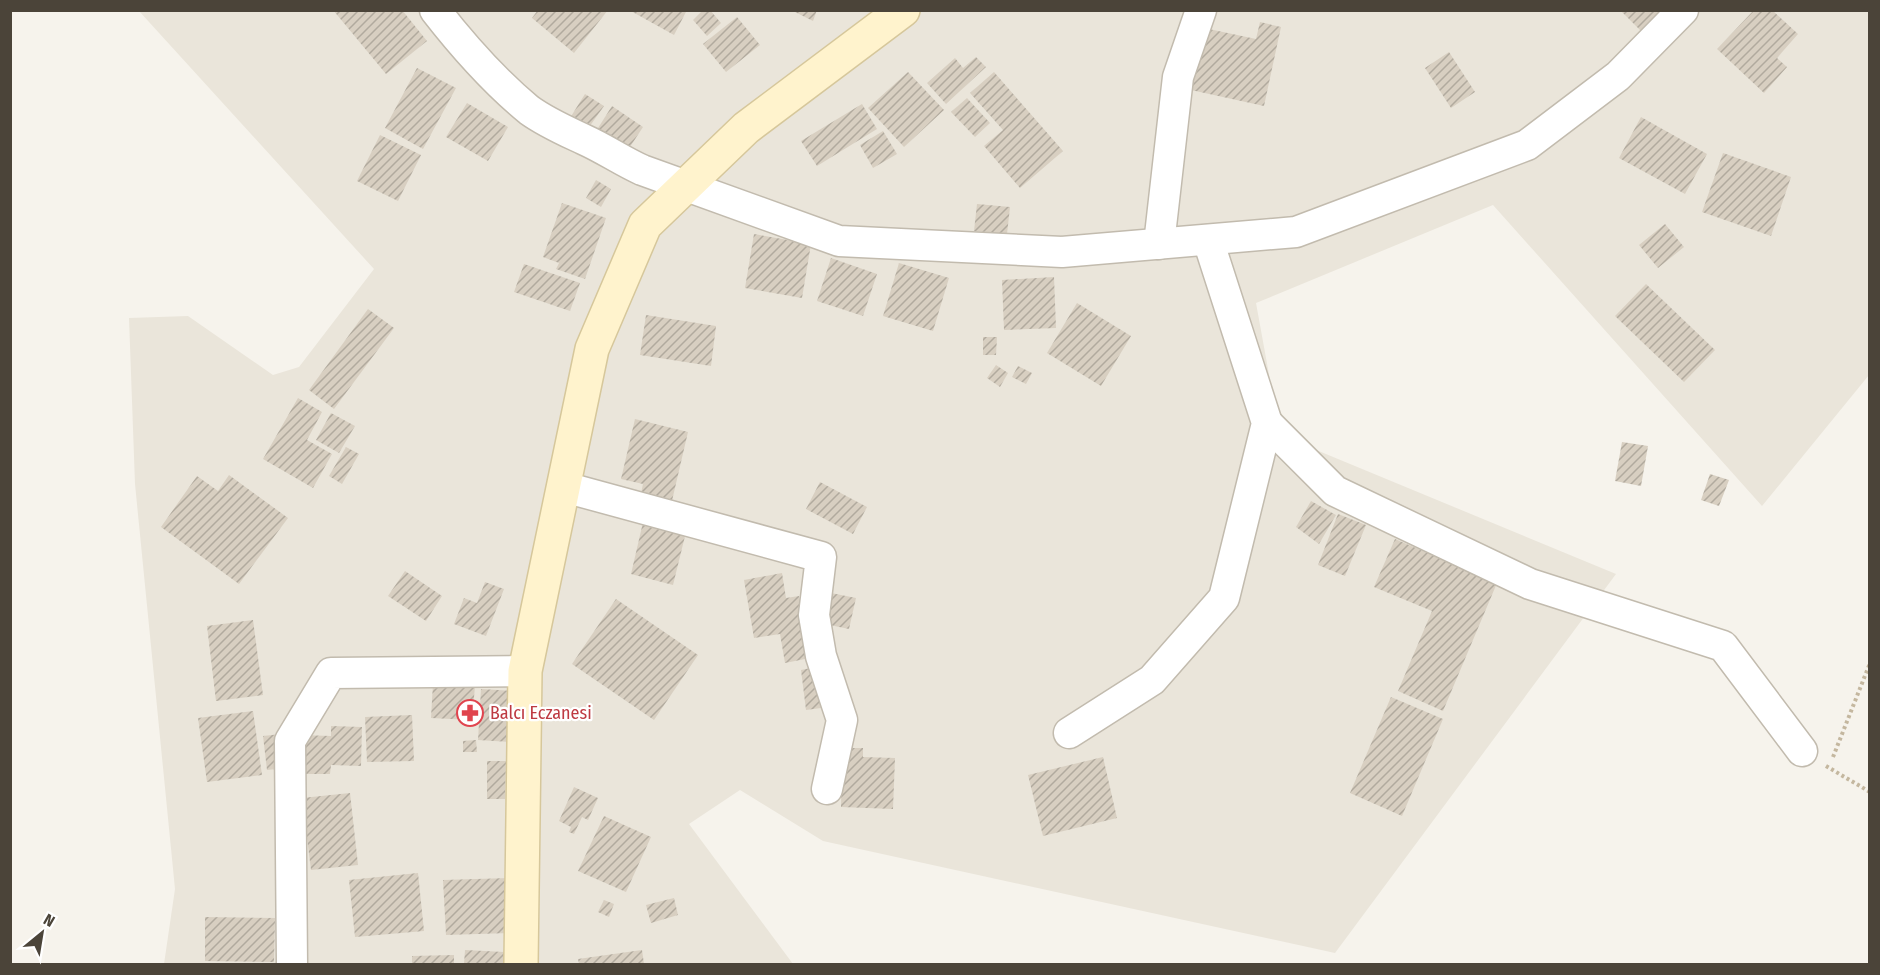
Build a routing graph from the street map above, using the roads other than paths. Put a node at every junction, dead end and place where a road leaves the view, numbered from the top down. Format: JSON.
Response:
{"nodes":[{"id":1,"x":435,"y":10,"type":"edge"},
{"id":2,"x":903,"y":10,"type":"edge"},
{"id":3,"x":1201,"y":10,"type":"edge"},
{"id":4,"x":1683,"y":10,"type":"edge"},
{"id":5,"x":685,"y":187,"type":"junction"},
{"id":6,"x":1208,"y":240,"type":"junction"},
{"id":7,"x":1159,"y":244,"type":"junction"},
{"id":8,"x":1267,"y":423,"type":"junction"},
{"id":9,"x":564,"y":487,"type":"junction"},
{"id":10,"x":525,"y":671,"type":"junction"},
{"id":11,"x":1068,"y":733,"type":"dead end"},
{"id":12,"x":1802,"y":751,"type":"road end"},
{"id":13,"x":827,"y":789,"type":"dead end"},
{"id":14,"x":292,"y":964,"type":"edge"},
{"id":15,"x":521,"y":964,"type":"edge"}],
"edges":[{"from":1,"to":5,"type":"street"},
{"from":2,"to":5,"type":"main road"},
{"from":3,"to":7,"type":"street"},
{"from":4,"to":6,"type":"street"},
{"from":5,"to":7,"type":"street"},
{"from":5,"to":9,"type":"main road"},
{"from":6,"to":7,"type":"street"},
{"from":6,"to":8,"type":"street"},
{"from":8,"to":11,"type":"street"},
{"from":8,"to":12,"type":"street"},
{"from":9,"to":10,"type":"main road"},
{"from":9,"to":13,"type":"street"},
{"from":10,"to":14,"type":"street"},
{"from":10,"to":15,"type":"main road"}]}
